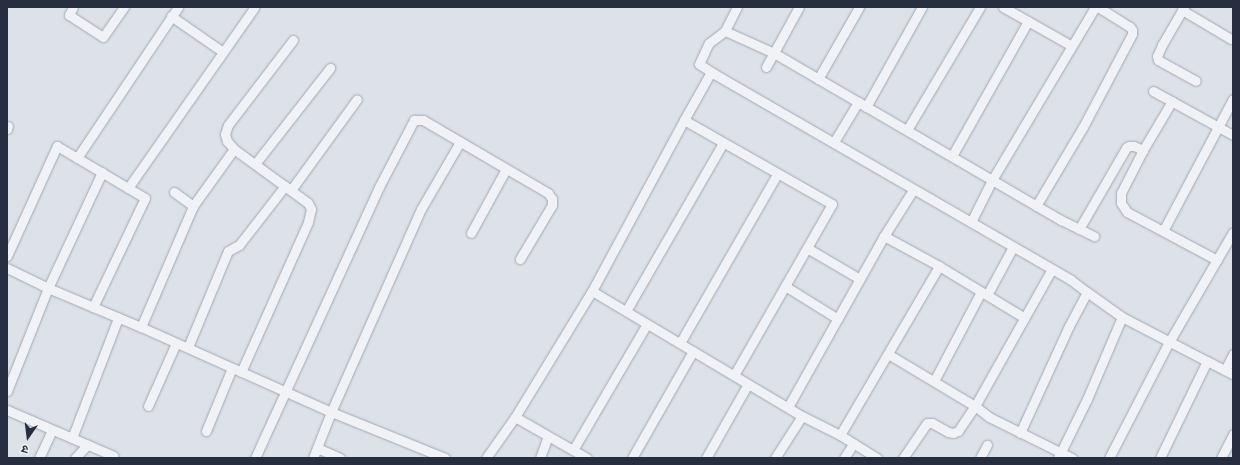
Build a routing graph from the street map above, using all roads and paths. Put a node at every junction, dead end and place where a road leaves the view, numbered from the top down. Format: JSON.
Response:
{"nodes":[{"id":1,"x":73,"y":7,"type":"edge"},
{"id":2,"x":124,"y":7,"type":"edge"},
{"id":3,"x":178,"y":7,"type":"edge"},
{"id":4,"x":737,"y":7,"type":"edge"},
{"id":5,"x":800,"y":7,"type":"edge"},
{"id":6,"x":859,"y":7,"type":"edge"},
{"id":7,"x":922,"y":7,"type":"edge"},
{"id":8,"x":980,"y":7,"type":"edge"},
{"id":9,"x":1003,"y":7,"type":"edge"},
{"id":10,"x":1096,"y":7,"type":"edge"},
{"id":11,"x":254,"y":8,"type":"dead end"},
{"id":12,"x":1183,"y":9,"type":"edge"},
{"id":13,"x":171,"y":16,"type":"junction"},
{"id":14,"x":1028,"y":21,"type":"junction"},
{"id":15,"x":725,"y":30,"type":"junction"},
{"id":16,"x":1231,"y":39,"type":"dead end"},
{"id":17,"x":293,"y":40,"type":"dead end"},
{"id":18,"x":1072,"y":46,"type":"junction"},
{"id":19,"x":223,"y":52,"type":"junction"},
{"id":20,"x":774,"y":53,"type":"junction"},
{"id":21,"x":766,"y":67,"type":"dead end"},
{"id":22,"x":330,"y":68,"type":"dead end"},
{"id":23,"x":717,"y":76,"type":"junction"},
{"id":24,"x":818,"y":79,"type":"junction"},
{"id":25,"x":1196,"y":81,"type":"dead end"},
{"id":26,"x":1153,"y":90,"type":"dead end"},
{"id":27,"x":357,"y":99,"type":"dead end"},
{"id":28,"x":1233,"y":99,"type":"edge"},
{"id":29,"x":1172,"y":101,"type":"junction"},
{"id":30,"x":858,"y":102,"type":"junction"},
{"id":31,"x":866,"y":107,"type":"junction"},
{"id":32,"x":684,"y":120,"type":"junction"},
{"id":33,"x":1218,"y":126,"type":"junction"},
{"id":34,"x":907,"y":130,"type":"junction"},
{"id":35,"x":1233,"y":134,"type":"edge"},
{"id":36,"x":460,"y":142,"type":"junction"},
{"id":37,"x":834,"y":142,"type":"junction"},
{"id":38,"x":724,"y":143,"type":"junction"},
{"id":39,"x":234,"y":149,"type":"junction"},
{"id":40,"x":1143,"y":150,"type":"junction"},
{"id":41,"x":952,"y":156,"type":"junction"},
{"id":42,"x":77,"y":158,"type":"junction"},
{"id":43,"x":254,"y":164,"type":"junction"},
{"id":44,"x":506,"y":169,"type":"junction"},
{"id":45,"x":102,"y":172,"type":"junction"},
{"id":46,"x":777,"y":174,"type":"junction"},
{"id":47,"x":992,"y":180,"type":"junction"},
{"id":48,"x":128,"y":188,"type":"junction"},
{"id":49,"x":288,"y":188,"type":"junction"},
{"id":50,"x":914,"y":190,"type":"junction"},
{"id":51,"x":174,"y":192,"type":"dead end"},
{"id":52,"x":193,"y":206,"type":"junction"},
{"id":53,"x":1036,"y":206,"type":"junction"},
{"id":54,"x":970,"y":222,"type":"junction"},
{"id":55,"x":1079,"y":229,"type":"junction"},
{"id":56,"x":1163,"y":231,"type":"junction"},
{"id":57,"x":1233,"y":232,"type":"edge"},
{"id":58,"x":471,"y":233,"type":"dead end"},
{"id":59,"x":884,"y":236,"type":"junction"},
{"id":60,"x":1094,"y":236,"type":"dead end"},
{"id":61,"x":1013,"y":247,"type":"junction"},
{"id":62,"x":807,"y":248,"type":"junction"},
{"id":63,"x":1229,"y":249,"type":"edge"},
{"id":64,"x":7,"y":256,"type":"edge"},
{"id":65,"x":520,"y":260,"type":"dead end"},
{"id":66,"x":1217,"y":260,"type":"junction"},
{"id":67,"x":939,"y":266,"type":"junction"},
{"id":68,"x":7,"y":268,"type":"edge"},
{"id":69,"x":1052,"y":269,"type":"junction"},
{"id":70,"x":860,"y":279,"type":"junction"},
{"id":71,"x":785,"y":286,"type":"junction"},
{"id":72,"x":48,"y":288,"type":"junction"},
{"id":73,"x":592,"y":291,"type":"junction"},
{"id":74,"x":1087,"y":292,"type":"junction"},
{"id":75,"x":984,"y":294,"type":"junction"},
{"id":76,"x":93,"y":307,"type":"junction"},
{"id":77,"x":626,"y":311,"type":"junction"},
{"id":78,"x":1122,"y":317,"type":"junction"},
{"id":79,"x":118,"y":318,"type":"junction"},
{"id":80,"x":1025,"y":318,"type":"junction"},
{"id":81,"x":838,"y":319,"type":"junction"},
{"id":82,"x":647,"y":324,"type":"junction"},
{"id":83,"x":141,"y":326,"type":"junction"},
{"id":84,"x":1169,"y":342,"type":"junction"},
{"id":85,"x":176,"y":343,"type":"junction"},
{"id":86,"x":680,"y":343,"type":"junction"},
{"id":87,"x":188,"y":347,"type":"junction"},
{"id":88,"x":693,"y":351,"type":"junction"},
{"id":89,"x":888,"y":354,"type":"junction"},
{"id":90,"x":1233,"y":354,"type":"edge"},
{"id":91,"x":1207,"y":361,"type":"junction"},
{"id":92,"x":232,"y":368,"type":"junction"},
{"id":93,"x":241,"y":372,"type":"junction"},
{"id":94,"x":1229,"y":372,"type":"edge"},
{"id":95,"x":734,"y":375,"type":"junction"},
{"id":96,"x":934,"y":381,"type":"junction"},
{"id":97,"x":748,"y":384,"type":"junction"},
{"id":98,"x":7,"y":391,"type":"edge"},
{"id":99,"x":285,"y":391,"type":"junction"},
{"id":100,"x":148,"y":406,"type":"dead end"},
{"id":101,"x":975,"y":406,"type":"junction"},
{"id":102,"x":788,"y":407,"type":"junction"},
{"id":103,"x":7,"y":410,"type":"edge"},
{"id":104,"x":331,"y":412,"type":"junction"},
{"id":105,"x":515,"y":416,"type":"junction"},
{"id":106,"x":802,"y":416,"type":"junction"},
{"id":107,"x":52,"y":430,"type":"junction"},
{"id":108,"x":206,"y":431,"type":"dead end"},
{"id":109,"x":1020,"y":432,"type":"junction"},
{"id":110,"x":1233,"y":434,"type":"edge"},
{"id":111,"x":840,"y":435,"type":"junction"},
{"id":112,"x":548,"y":436,"type":"junction"},
{"id":113,"x":72,"y":438,"type":"junction"},
{"id":114,"x":853,"y":444,"type":"junction"},
{"id":115,"x":87,"y":445,"type":"junction"},
{"id":116,"x":987,"y":445,"type":"dead end"},
{"id":117,"x":317,"y":448,"type":"junction"},
{"id":118,"x":573,"y":450,"type":"junction"},
{"id":119,"x":1059,"y":455,"type":"edge"},
{"id":120,"x":114,"y":456,"type":"dead end"},
{"id":121,"x":39,"y":458,"type":"edge"},
{"id":122,"x":74,"y":458,"type":"edge"},
{"id":123,"x":256,"y":458,"type":"edge"},
{"id":124,"x":313,"y":458,"type":"edge"},
{"id":125,"x":340,"y":458,"type":"edge"},
{"id":126,"x":445,"y":458,"type":"edge"},
{"id":127,"x":486,"y":458,"type":"edge"},
{"id":128,"x":540,"y":458,"type":"edge"},
{"id":129,"x":587,"y":458,"type":"edge"},
{"id":130,"x":632,"y":458,"type":"edge"},
{"id":131,"x":706,"y":458,"type":"edge"},
{"id":132,"x":775,"y":458,"type":"edge"},
{"id":133,"x":844,"y":458,"type":"edge"},
{"id":134,"x":877,"y":458,"type":"edge"},
{"id":135,"x":903,"y":458,"type":"edge"},
{"id":136,"x":980,"y":458,"type":"edge"},
{"id":137,"x":1072,"y":458,"type":"edge"},
{"id":138,"x":1109,"y":458,"type":"edge"},
{"id":139,"x":1160,"y":458,"type":"edge"},
{"id":140,"x":1222,"y":458,"type":"edge"}],
"edges":[{"from":1,"to":2,"type":"street"},
{"from":3,"to":13,"type":"street"},
{"from":4,"to":15,"type":"street"},
{"from":5,"to":20,"type":"street"},
{"from":6,"to":24,"type":"street"},
{"from":7,"to":31,"type":"street"},
{"from":8,"to":34,"type":"street"},
{"from":9,"to":14,"type":"street"},
{"from":10,"to":18,"type":"street"},
{"from":10,"to":53,"type":"street"},
{"from":11,"to":19,"type":"street"},
{"from":12,"to":16,"type":"street"},
{"from":12,"to":25,"type":"street"},
{"from":13,"to":19,"type":"street"},
{"from":13,"to":42,"type":"street"},
{"from":14,"to":18,"type":"street"},
{"from":14,"to":41,"type":"street"},
{"from":15,"to":20,"type":"street"},
{"from":15,"to":23,"type":"street"},
{"from":17,"to":39,"type":"street"},
{"from":18,"to":47,"type":"street"},
{"from":19,"to":48,"type":"street"},
{"from":20,"to":21,"type":"street"},
{"from":20,"to":24,"type":"street"},
{"from":22,"to":43,"type":"street"},
{"from":23,"to":32,"type":"street"},
{"from":23,"to":37,"type":"street"},
{"from":24,"to":30,"type":"street"},
{"from":26,"to":29,"type":"street"},
{"from":27,"to":49,"type":"street"},
{"from":28,"to":33,"type":"street"},
{"from":29,"to":33,"type":"street"},
{"from":29,"to":40,"type":"street"},
{"from":30,"to":31,"type":"street"},
{"from":30,"to":37,"type":"street"},
{"from":31,"to":34,"type":"street"},
{"from":32,"to":38,"type":"street"},
{"from":32,"to":73,"type":"street"},
{"from":33,"to":35,"type":"street"},
{"from":33,"to":56,"type":"street"},
{"from":34,"to":41,"type":"street"},
{"from":36,"to":44,"type":"street"},
{"from":36,"to":99,"type":"street"},
{"from":36,"to":104,"type":"street"},
{"from":37,"to":50,"type":"street"},
{"from":38,"to":46,"type":"street"},
{"from":38,"to":77,"type":"street"},
{"from":39,"to":43,"type":"street"},
{"from":39,"to":52,"type":"street"},
{"from":40,"to":55,"type":"street"},
{"from":40,"to":56,"type":"street"},
{"from":41,"to":47,"type":"street"},
{"from":42,"to":45,"type":"street"},
{"from":42,"to":64,"type":"street"},
{"from":43,"to":49,"type":"street"},
{"from":44,"to":58,"type":"street"},
{"from":44,"to":65,"type":"street"},
{"from":45,"to":48,"type":"street"},
{"from":45,"to":72,"type":"street"},
{"from":46,"to":62,"type":"street"},
{"from":46,"to":86,"type":"street"},
{"from":47,"to":53,"type":"street"},
{"from":47,"to":54,"type":"street"},
{"from":48,"to":76,"type":"street"},
{"from":49,"to":87,"type":"street"},
{"from":49,"to":93,"type":"street"},
{"from":50,"to":54,"type":"street"},
{"from":50,"to":59,"type":"street"},
{"from":51,"to":52,"type":"street"},
{"from":52,"to":83,"type":"street"},
{"from":53,"to":55,"type":"street"},
{"from":54,"to":61,"type":"street"},
{"from":55,"to":60,"type":"street"},
{"from":56,"to":66,"type":"street"},
{"from":57,"to":63,"type":"street"},
{"from":59,"to":67,"type":"street"},
{"from":59,"to":70,"type":"street"},
{"from":61,"to":69,"type":"street"},
{"from":61,"to":75,"type":"street"},
{"from":62,"to":70,"type":"street"},
{"from":62,"to":71,"type":"street"},
{"from":63,"to":66,"type":"street"},
{"from":66,"to":84,"type":"street"},
{"from":67,"to":75,"type":"street"},
{"from":67,"to":89,"type":"street"},
{"from":68,"to":72,"type":"street"},
{"from":69,"to":74,"type":"street"},
{"from":69,"to":80,"type":"street"},
{"from":70,"to":81,"type":"street"},
{"from":71,"to":81,"type":"street"},
{"from":71,"to":95,"type":"street"},
{"from":72,"to":76,"type":"street"},
{"from":72,"to":98,"type":"street"},
{"from":73,"to":77,"type":"street"},
{"from":73,"to":105,"type":"street"},
{"from":74,"to":78,"type":"street"},
{"from":74,"to":109,"type":"street"},
{"from":75,"to":80,"type":"street"},
{"from":75,"to":96,"type":"street"},
{"from":76,"to":79,"type":"street"},
{"from":77,"to":82,"type":"street"},
{"from":78,"to":84,"type":"street"},
{"from":78,"to":119,"type":"street"},
{"from":79,"to":83,"type":"street"},
{"from":79,"to":113,"type":"street"},
{"from":80,"to":101,"type":"street"},
{"from":81,"to":102,"type":"street"},
{"from":82,"to":86,"type":"street"},
{"from":82,"to":118,"type":"street"},
{"from":83,"to":85,"type":"street"},
{"from":84,"to":91,"type":"street"},
{"from":84,"to":138,"type":"street"},
{"from":85,"to":87,"type":"street"},
{"from":85,"to":100,"type":"street"},
{"from":86,"to":88,"type":"street"},
{"from":87,"to":92,"type":"street"},
{"from":88,"to":95,"type":"street"},
{"from":88,"to":130,"type":"street"},
{"from":89,"to":96,"type":"street"},
{"from":89,"to":111,"type":"street"},
{"from":90,"to":94,"type":"street"},
{"from":91,"to":94,"type":"street"},
{"from":91,"to":139,"type":"street"},
{"from":92,"to":93,"type":"street"},
{"from":92,"to":108,"type":"street"},
{"from":93,"to":99,"type":"street"},
{"from":95,"to":97,"type":"street"},
{"from":96,"to":101,"type":"street"},
{"from":97,"to":102,"type":"street"},
{"from":97,"to":131,"type":"street"},
{"from":99,"to":104,"type":"street"},
{"from":99,"to":123,"type":"street"},
{"from":101,"to":109,"type":"street"},
{"from":101,"to":135,"type":"street"},
{"from":102,"to":106,"type":"street"},
{"from":103,"to":107,"type":"street"},
{"from":104,"to":117,"type":"street"},
{"from":104,"to":126,"type":"street"},
{"from":105,"to":112,"type":"street"},
{"from":105,"to":127,"type":"street"},
{"from":106,"to":111,"type":"street"},
{"from":106,"to":132,"type":"street"},
{"from":107,"to":113,"type":"street"},
{"from":107,"to":121,"type":"street"},
{"from":109,"to":119,"type":"street"},
{"from":110,"to":140,"type":"street"},
{"from":111,"to":114,"type":"street"},
{"from":112,"to":118,"type":"street"},
{"from":112,"to":128,"type":"street"},
{"from":113,"to":115,"type":"street"},
{"from":114,"to":133,"type":"street"},
{"from":114,"to":134,"type":"street"},
{"from":115,"to":120,"type":"street"},
{"from":115,"to":122,"type":"street"},
{"from":116,"to":136,"type":"street"},
{"from":117,"to":124,"type":"street"},
{"from":117,"to":125,"type":"street"},
{"from":118,"to":129,"type":"street"},
{"from":119,"to":137,"type":"street"}]}
